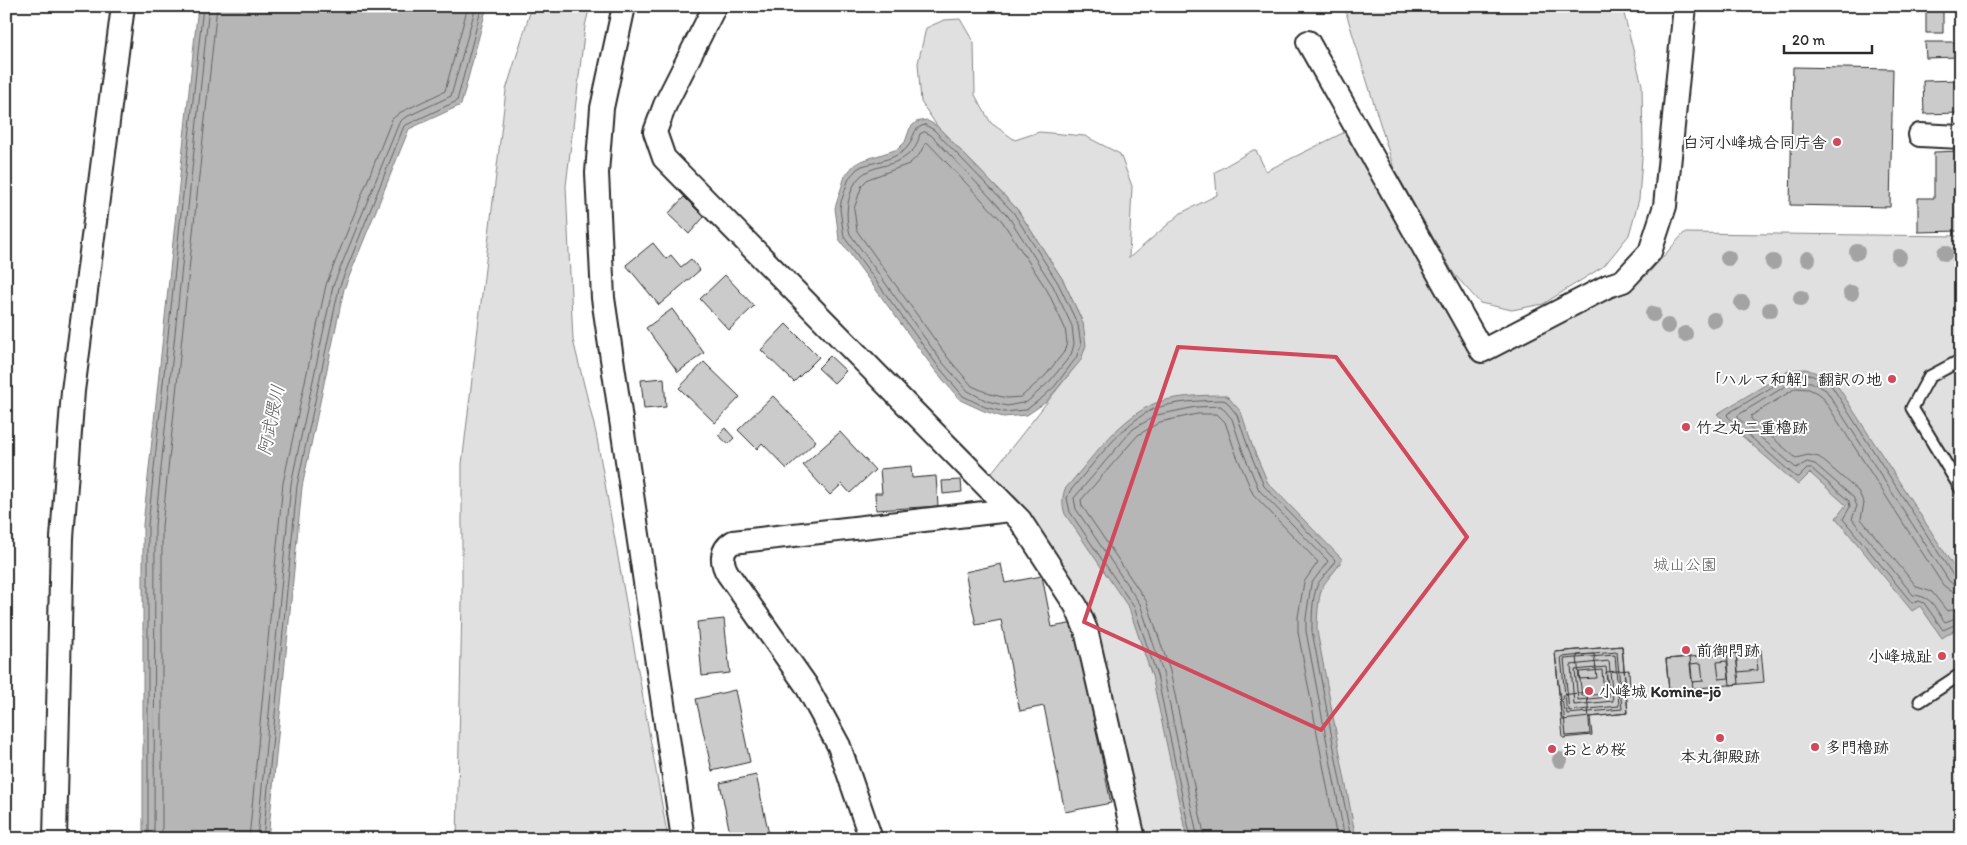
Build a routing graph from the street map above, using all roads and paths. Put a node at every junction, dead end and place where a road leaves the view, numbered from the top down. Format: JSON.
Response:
{"nodes":[{"id":1,"x":123,"y":6,"type":"edge"},
{"id":2,"x":624,"y":6,"type":"edge"},
{"id":3,"x":715,"y":6,"type":"edge"},
{"id":4,"x":1684,"y":6,"type":"edge"},
{"id":5,"x":1308,"y":42,"type":"dead end"},
{"id":6,"x":1920,"y":135,"type":"dead end"},
{"id":7,"x":1961,"y":136,"type":"edge"},
{"id":8,"x":1961,"y":360,"type":"edge"},
{"id":9,"x":1961,"y":489,"type":"edge"},
{"id":10,"x":1010,"y":510,"type":"junction"},
{"id":11,"x":1961,"y":674,"type":"edge"},
{"id":12,"x":1920,"y":701,"type":"dead end"},
{"id":13,"x":55,"y":839,"type":"edge"},
{"id":14,"x":683,"y":839,"type":"edge"},
{"id":15,"x":871,"y":839,"type":"edge"},
{"id":16,"x":1134,"y":839,"type":"edge"}],
"edges":[{"from":1,"to":13,"type":"street"},
{"from":2,"to":14,"type":"street"},
{"from":3,"to":10,"type":"street"},
{"from":4,"to":5,"type":"street"},
{"from":6,"to":7,"type":"street"},
{"from":8,"to":9,"type":"lane"},
{"from":10,"to":15,"type":"street"},
{"from":10,"to":16,"type":"street"},
{"from":11,"to":12,"type":"lane"}]}
